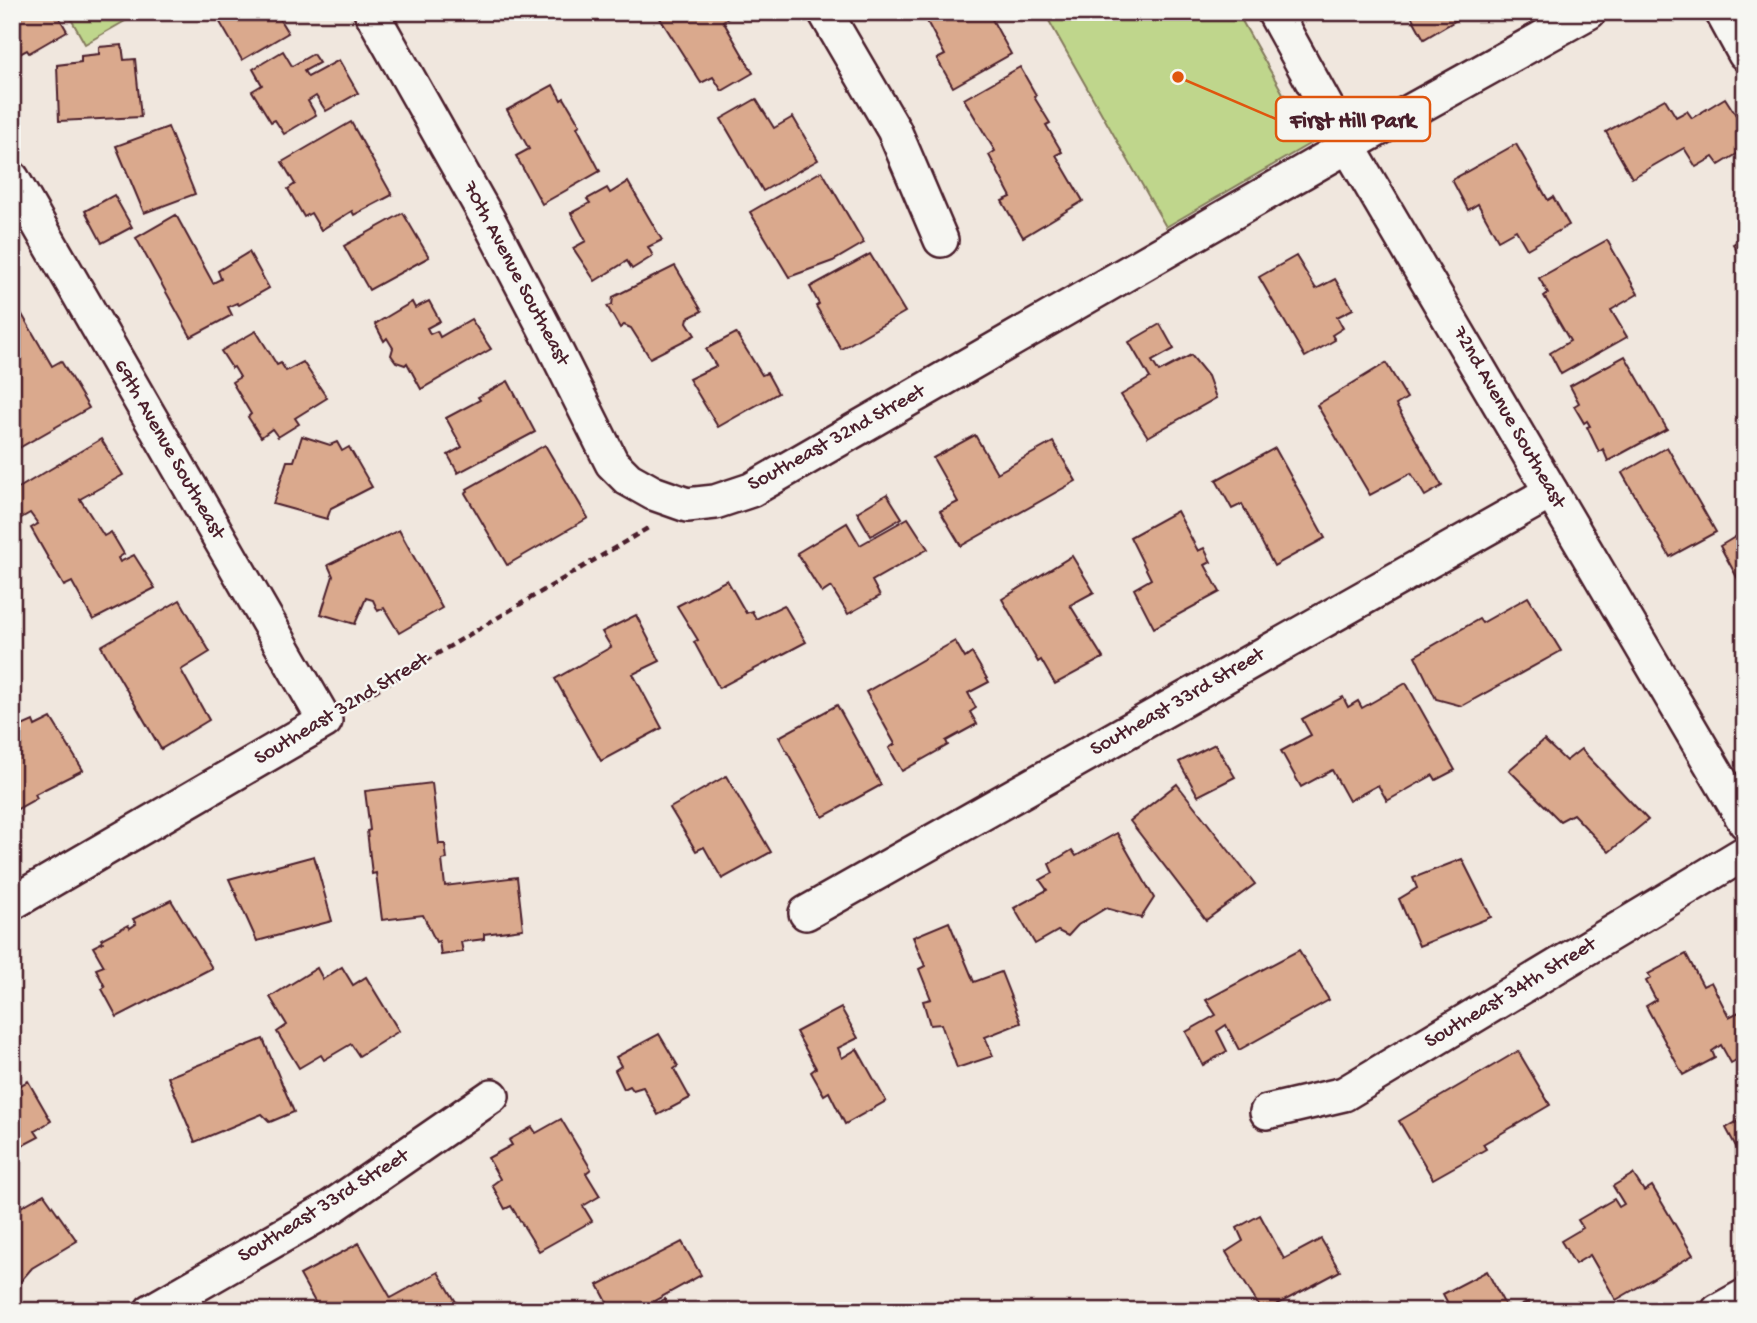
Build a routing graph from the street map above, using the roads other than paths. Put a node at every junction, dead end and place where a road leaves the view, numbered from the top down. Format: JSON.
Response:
{"nodes":[{"id":1,"x":371,"y":12,"type":"edge"},
{"id":2,"x":825,"y":12,"type":"edge"},
{"id":3,"x":1274,"y":12,"type":"edge"},
{"id":4,"x":1589,"y":12,"type":"edge"},
{"id":5,"x":1722,"y":12,"type":"edge"},
{"id":6,"x":1745,"y":54,"type":"edge"},
{"id":7,"x":1348,"y":146,"type":"junction"},
{"id":8,"x":12,"y":178,"type":"edge"},
{"id":9,"x":941,"y":240,"type":"dead end"},
{"id":10,"x":1551,"y":492,"type":"junction"},
{"id":11,"x":687,"y":505,"type":"joint"},
{"id":12,"x":325,"y":721,"type":"joint"},
{"id":13,"x":1745,"y":822,"type":"edge"},
{"id":14,"x":1745,"y":853,"type":"edge"},
{"id":15,"x":12,"y":903,"type":"edge"},
{"id":16,"x":806,"y":913,"type":"dead end"},
{"id":17,"x":492,"y":1096,"type":"dead end"},
{"id":18,"x":1267,"y":1112,"type":"dead end"},
{"id":19,"x":1745,"y":1296,"type":"edge"},
{"id":20,"x":151,"y":1311,"type":"edge"},
{"id":21,"x":1718,"y":1311,"type":"edge"}],
"edges":[{"from":1,"to":11,"type":"street","name":"70th Avenue Southeast"},
{"from":2,"to":9,"type":"street"},
{"from":3,"to":7,"type":"street","name":"72nd Avenue Southeast"},
{"from":4,"to":7,"type":"street","name":"Southeast 32nd Street"},
{"from":5,"to":6,"type":"street"},
{"from":7,"to":10,"type":"street","name":"72nd Avenue Southeast"},
{"from":7,"to":11,"type":"street","name":"Southeast 32nd Street"},
{"from":8,"to":12,"type":"street","name":"69th Avenue Southeast"},
{"from":10,"to":13,"type":"street","name":"72nd Avenue Southeast"},
{"from":10,"to":16,"type":"street","name":"Southeast 33rd Street"},
{"from":12,"to":15,"type":"street","name":"Southeast 32nd Street"},
{"from":14,"to":18,"type":"street","name":"Southeast 34th Street"},
{"from":17,"to":20,"type":"street","name":"Southeast 33rd Street"},
{"from":19,"to":21,"type":"street"}]}
